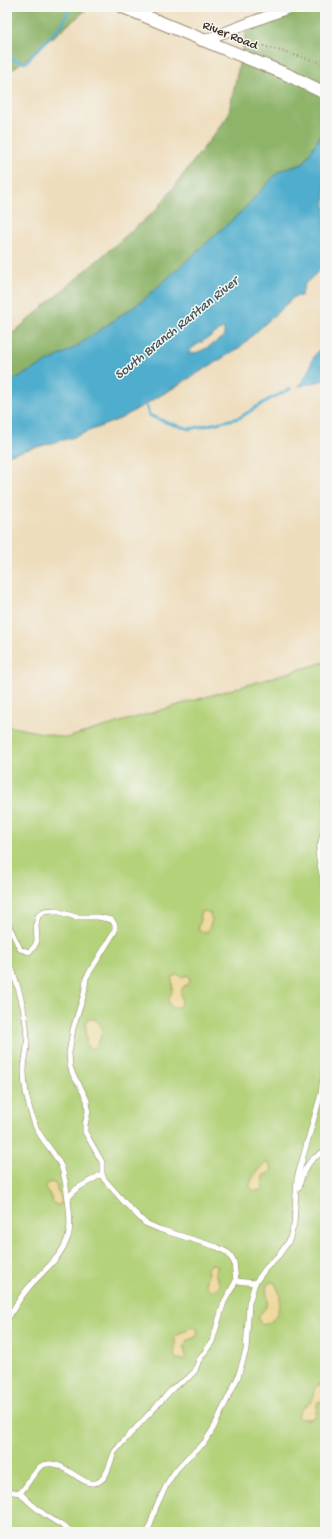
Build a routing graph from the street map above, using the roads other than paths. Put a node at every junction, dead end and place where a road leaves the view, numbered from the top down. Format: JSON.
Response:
{"nodes":[{"id":1,"x":123,"y":7,"type":"edge"},
{"id":2,"x":291,"y":7,"type":"edge"},
{"id":3,"x":202,"y":40,"type":"junction"},
{"id":4,"x":325,"y":93,"type":"edge"},
{"id":5,"x":325,"y":825,"type":"edge"},
{"id":6,"x":325,"y":889,"type":"edge"},
{"id":7,"x":7,"y":926,"type":"edge"},
{"id":8,"x":7,"y":956,"type":"edge"},
{"id":9,"x":325,"y":1059,"type":"edge"},
{"id":10,"x":325,"y":1152,"type":"edge"},
{"id":11,"x":102,"y":1174,"type":"junction"},
{"id":12,"x":68,"y":1198,"type":"junction"},
{"id":13,"x":295,"y":1208,"type":"junction"},
{"id":14,"x":236,"y":1281,"type":"junction"},
{"id":15,"x":255,"y":1283,"type":"junction"},
{"id":16,"x":7,"y":1320,"type":"edge"},
{"id":17,"x":7,"y":1491,"type":"edge"},
{"id":18,"x":20,"y":1493,"type":"junction"},
{"id":19,"x":325,"y":1528,"type":"edge"},
{"id":20,"x":73,"y":1532,"type":"edge"},
{"id":21,"x":148,"y":1532,"type":"edge"},
{"id":22,"x":323,"y":1532,"type":"edge"}],
"edges":[{"from":1,"to":3,"type":"street","name":"River Road"},
{"from":2,"to":3,"type":"street"},
{"from":3,"to":4,"type":"street","name":"River Road"},
{"from":5,"to":6,"type":"lane"},
{"from":7,"to":11,"type":"lane"},
{"from":8,"to":12,"type":"lane"},
{"from":9,"to":13,"type":"lane"},
{"from":10,"to":13,"type":"lane"},
{"from":11,"to":12,"type":"lane"},
{"from":11,"to":14,"type":"lane"},
{"from":12,"to":16,"type":"lane"},
{"from":13,"to":15,"type":"lane"},
{"from":14,"to":15,"type":"lane"},
{"from":14,"to":18,"type":"lane"},
{"from":15,"to":21,"type":"lane"},
{"from":17,"to":18,"type":"lane"},
{"from":18,"to":20,"type":"lane"},
{"from":19,"to":22,"type":"lane"}]}
